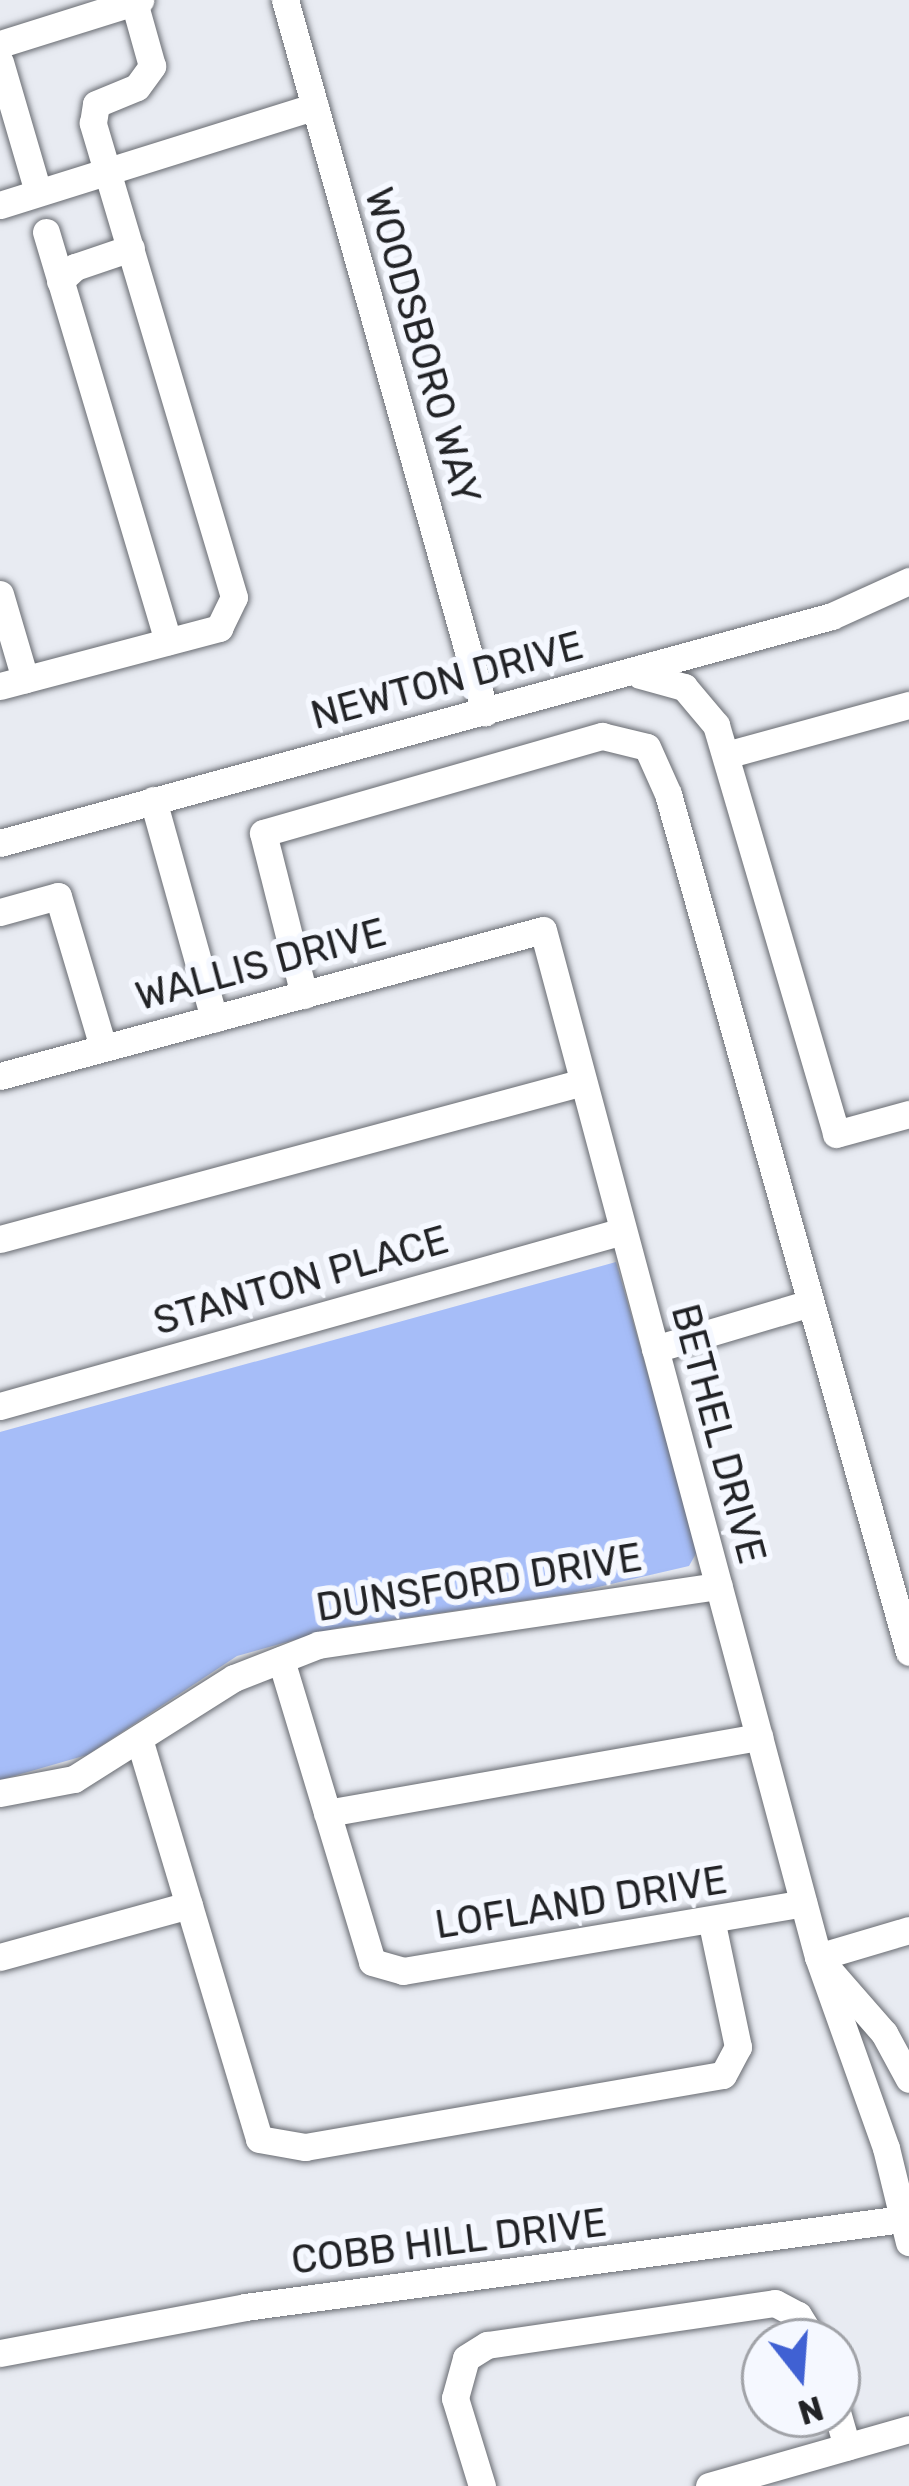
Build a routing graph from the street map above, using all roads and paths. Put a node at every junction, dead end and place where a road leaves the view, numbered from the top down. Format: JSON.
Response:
{"nodes":[{"id":1,"x":284,"y":0,"type":"edge"},
{"id":2,"x":137,"y":1,"type":"edge"},
{"id":3,"x":0,"y":44,"type":"edge"},
{"id":4,"x":0,"y":62,"type":"edge"},
{"id":5,"x":315,"y":106,"type":"junction"},
{"id":6,"x":106,"y":171,"type":"junction"},
{"id":7,"x":38,"y":192,"type":"junction"},
{"id":8,"x":3,"y":203,"type":"edge"},
{"id":9,"x":46,"y":232,"type":"dead end"},
{"id":10,"x":131,"y":248,"type":"junction"},
{"id":11,"x":60,"y":281,"type":"junction"},
{"id":12,"x":909,"y":581,"type":"edge"},
{"id":13,"x":0,"y":594,"type":"edge"},
{"id":14,"x":168,"y":641,"type":"junction"},
{"id":15,"x":623,"y":674,"type":"junction"},
{"id":16,"x":12,"y":683,"type":"edge"},
{"id":17,"x":909,"y":705,"type":"edge"},
{"id":18,"x":485,"y":712,"type":"junction"},
{"id":19,"x":726,"y":755,"type":"junction"},
{"id":20,"x":153,"y":800,"type":"junction"},
{"id":21,"x":0,"y":843,"type":"edge"},
{"id":22,"x":0,"y":912,"type":"edge"},
{"id":23,"x":543,"y":930,"type":"joint"},
{"id":24,"x":304,"y":995,"type":"junction"},
{"id":25,"x":214,"y":1019,"type":"junction"},
{"id":26,"x":103,"y":1047,"type":"junction"},
{"id":27,"x":0,"y":1076,"type":"edge"},
{"id":28,"x":584,"y":1082,"type":"junction"},
{"id":29,"x":909,"y":1114,"type":"edge"},
{"id":30,"x":623,"y":1231,"type":"junction"},
{"id":31,"x":0,"y":1239,"type":"edge"},
{"id":32,"x":810,"y":1303,"type":"junction"},
{"id":33,"x":655,"y":1349,"type":"junction"},
{"id":34,"x":0,"y":1406,"type":"edge"},
{"id":35,"x":719,"y":1586,"type":"junction"},
{"id":36,"x":909,"y":1652,"type":"edge"},
{"id":37,"x":281,"y":1660,"type":"junction"},
{"id":38,"x":759,"y":1737,"type":"junction"},
{"id":39,"x":140,"y":1742,"type":"junction"},
{"id":40,"x":0,"y":1793,"type":"edge"},
{"id":41,"x":327,"y":1813,"type":"junction"},
{"id":42,"x":803,"y":1903,"type":"junction"},
{"id":43,"x":189,"y":1905,"type":"junction"},
{"id":44,"x":712,"y":1924,"type":"junction"},
{"id":45,"x":909,"y":1930,"type":"edge"},
{"id":46,"x":0,"y":1958,"type":"edge"},
{"id":47,"x":818,"y":1958,"type":"junction"},
{"id":48,"x":909,"y":2079,"type":"edge"},
{"id":49,"x":907,"y":2227,"type":"edge"},
{"id":50,"x":800,"y":2318,"type":"edge"},
{"id":51,"x":0,"y":2353,"type":"edge"},
{"id":52,"x":909,"y":2429,"type":"edge"},
{"id":53,"x":844,"y":2438,"type":"edge"},
{"id":54,"x":847,"y":2447,"type":"junction"},
{"id":55,"x":482,"y":2486,"type":"edge"},
{"id":56,"x":709,"y":2486,"type":"edge"}],
"edges":[{"from":1,"to":5,"type":"street","name":"WOODSBORO WAY"},
{"from":2,"to":3,"type":"street"},
{"from":2,"to":6,"type":"street"},
{"from":4,"to":7,"type":"street"},
{"from":5,"to":6,"type":"street"},
{"from":5,"to":18,"type":"street","name":"WOODSBORO WAY"},
{"from":6,"to":7,"type":"street"},
{"from":6,"to":10,"type":"street"},
{"from":7,"to":8,"type":"street"},
{"from":9,"to":11,"type":"street"},
{"from":10,"to":11,"type":"street"},
{"from":10,"to":14,"type":"street"},
{"from":11,"to":14,"type":"street"},
{"from":12,"to":15,"type":"street","name":"NEWTON DRIVE"},
{"from":13,"to":16,"type":"street"},
{"from":14,"to":16,"type":"street"},
{"from":15,"to":18,"type":"street","name":"NEWTON DRIVE"},
{"from":15,"to":19,"type":"street"},
{"from":17,"to":19,"type":"street"},
{"from":18,"to":20,"type":"street","name":"NEWTON DRIVE"},
{"from":19,"to":29,"type":"street"},
{"from":20,"to":21,"type":"street","name":"NEWTON DRIVE"},
{"from":20,"to":25,"type":"street"},
{"from":22,"to":26,"type":"street"},
{"from":23,"to":24,"type":"street","name":"WALLIS DRIVE"},
{"from":23,"to":28,"type":"street","name":"BETHEL DRIVE"},
{"from":24,"to":25,"type":"street","name":"WALLIS DRIVE"},
{"from":24,"to":32,"type":"street"},
{"from":25,"to":26,"type":"street","name":"WALLIS DRIVE"},
{"from":26,"to":27,"type":"street","name":"WALLIS DRIVE"},
{"from":28,"to":30,"type":"street","name":"BETHEL DRIVE"},
{"from":28,"to":31,"type":"street"},
{"from":30,"to":33,"type":"street","name":"BETHEL DRIVE"},
{"from":30,"to":34,"type":"street","name":"STANTON PLACE"},
{"from":32,"to":33,"type":"street"},
{"from":32,"to":36,"type":"street"},
{"from":33,"to":35,"type":"street","name":"BETHEL DRIVE"},
{"from":35,"to":37,"type":"street","name":"DUNSFORD DRIVE"},
{"from":35,"to":38,"type":"street","name":"BETHEL DRIVE"},
{"from":37,"to":39,"type":"street","name":"DUNSFORD DRIVE"},
{"from":37,"to":41,"type":"street"},
{"from":38,"to":41,"type":"street"},
{"from":38,"to":42,"type":"street","name":"BETHEL DRIVE"},
{"from":39,"to":40,"type":"street","name":"DUNSFORD DRIVE"},
{"from":39,"to":43,"type":"street"},
{"from":41,"to":44,"type":"street","name":"LOFLAND DRIVE"},
{"from":42,"to":44,"type":"street","name":"LOFLAND DRIVE"},
{"from":42,"to":47,"type":"street","name":"BETHEL DRIVE"},
{"from":43,"to":44,"type":"street"},
{"from":43,"to":46,"type":"street"},
{"from":45,"to":47,"type":"street"},
{"from":47,"to":48,"type":"street","name":"BETHEL DRIVE"},
{"from":47,"to":49,"type":"street","name":"BETHEL DRIVE"},
{"from":49,"to":51,"type":"street","name":"COBB HILL DRIVE"},
{"from":50,"to":55,"type":"street"},
{"from":52,"to":54,"type":"street"},
{"from":53,"to":54,"type":"street"},
{"from":54,"to":56,"type":"street"}]}
